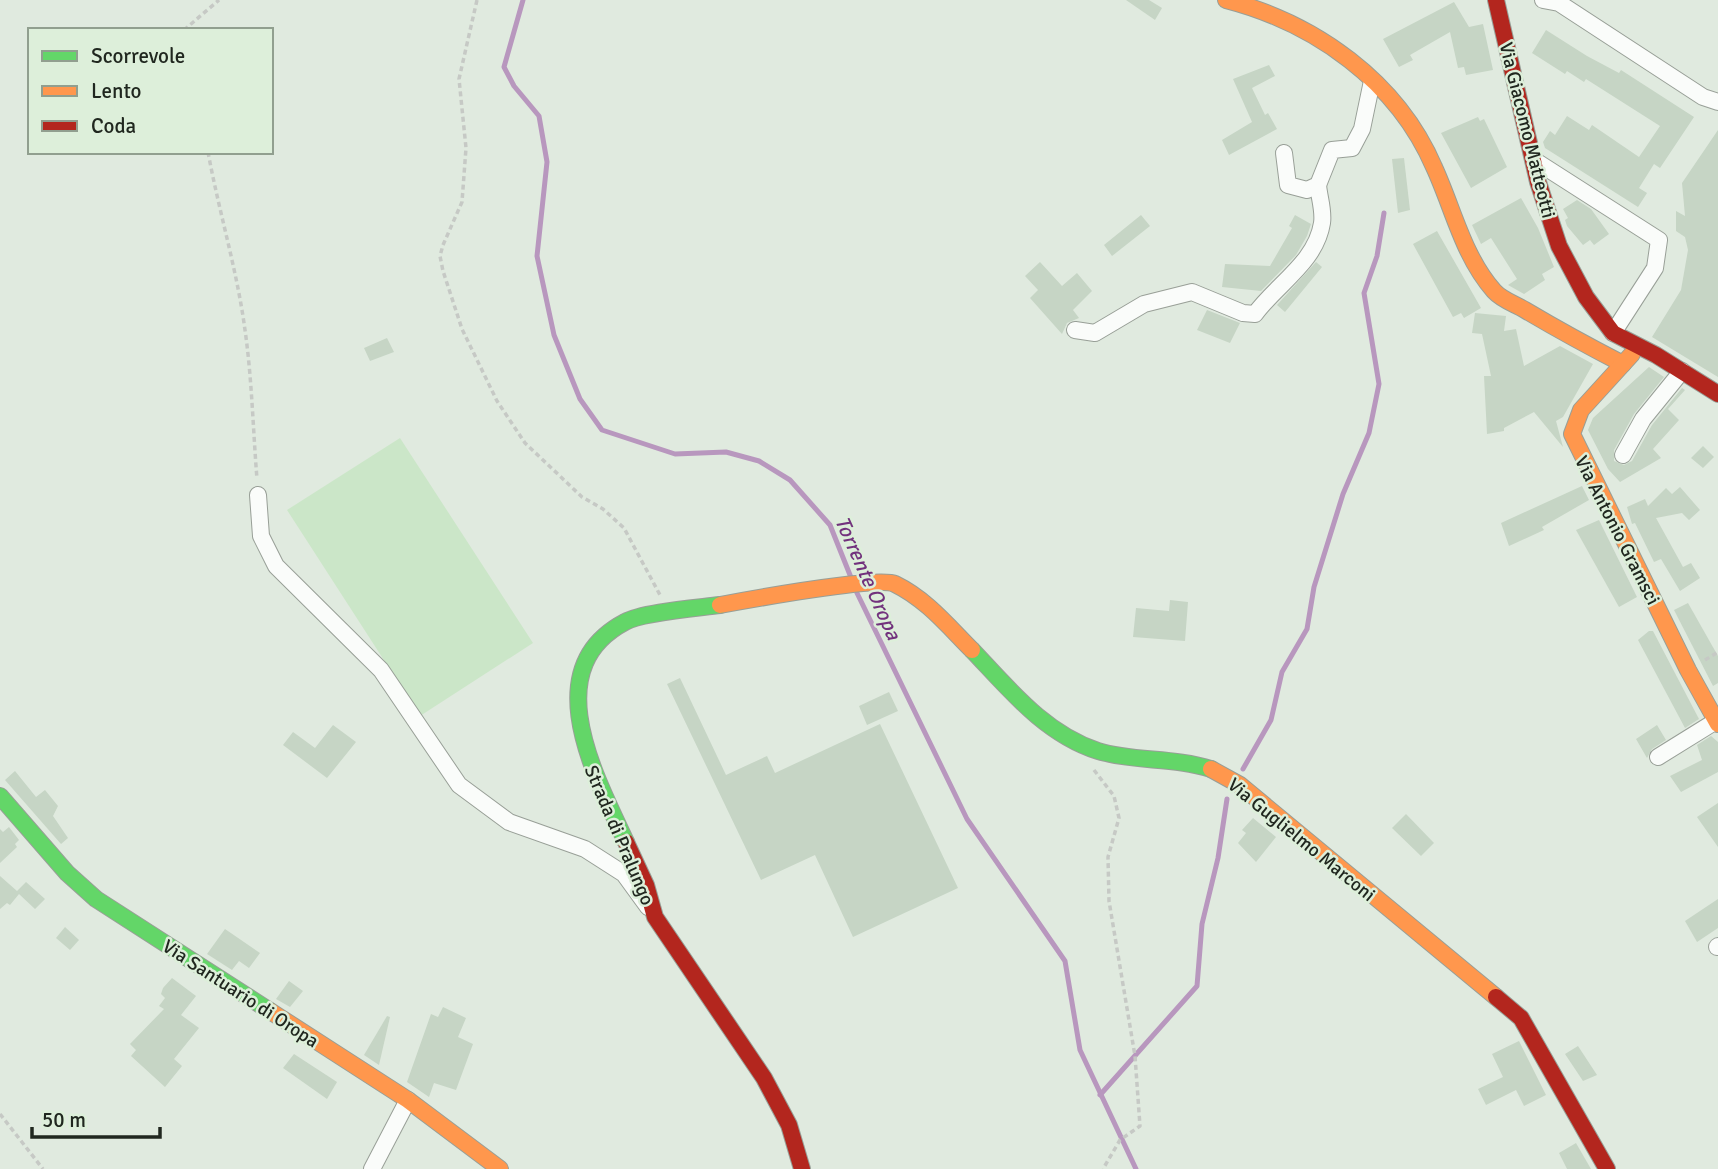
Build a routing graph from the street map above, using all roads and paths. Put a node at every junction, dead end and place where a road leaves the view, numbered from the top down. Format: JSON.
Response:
{"nodes":[{"id":1,"x":219,"y":0,"type":"edge"},
{"id":2,"x":477,"y":0,"type":"edge"},
{"id":3,"x":1226,"y":0,"type":"edge"},
{"id":4,"x":1496,"y":0,"type":"edge"},
{"id":5,"x":1543,"y":0,"type":"edge"},
{"id":6,"x":186,"y":28,"type":"edge"},
{"id":7,"x":1372,"y":81,"type":"junction"},
{"id":8,"x":1718,"y":103,"type":"edge"},
{"id":9,"x":1284,"y":153,"type":"dead end"},
{"id":10,"x":208,"y":154,"type":"edge"},
{"id":11,"x":1534,"y":160,"type":"junction"},
{"id":12,"x":1318,"y":185,"type":"junction"},
{"id":13,"x":1075,"y":330,"type":"dead end"},
{"id":14,"x":1613,"y":333,"type":"junction"},
{"id":15,"x":1639,"y":346,"type":"junction"},
{"id":16,"x":1623,"y":364,"type":"junction"},
{"id":17,"x":1682,"y":372,"type":"junction"},
{"id":18,"x":1718,"y":394,"type":"edge"},
{"id":19,"x":1623,"y":455,"type":"dead end"},
{"id":20,"x":258,"y":495,"type":"joint"},
{"id":21,"x":892,"y":582,"type":"joint"},
{"id":22,"x":669,"y":613,"type":"junction"},
{"id":23,"x":1717,"y":722,"type":"edge"},
{"id":24,"x":1658,"y":757,"type":"dead end"},
{"id":25,"x":1093,"y":769,"type":"dead end"},
{"id":26,"x":0,"y":796,"type":"edge"},
{"id":27,"x":655,"y":917,"type":"junction"},
{"id":28,"x":408,"y":1100,"type":"junction"},
{"id":29,"x":0,"y":1115,"type":"edge"},
{"id":30,"x":43,"y":1169,"type":"edge"},
{"id":31,"x":372,"y":1169,"type":"edge"},
{"id":32,"x":500,"y":1169,"type":"edge"},
{"id":33,"x":802,"y":1169,"type":"edge"},
{"id":34,"x":1102,"y":1169,"type":"edge"},
{"id":35,"x":1607,"y":1169,"type":"edge"}],
"edges":[{"from":1,"to":6,"type":"path"},
{"from":2,"to":22,"type":"path"},
{"from":3,"to":7,"type":"street"},
{"from":4,"to":11,"type":"street","name":"Via Giacomo Matteotti"},
{"from":5,"to":8,"type":"street"},
{"from":7,"to":12,"type":"street"},
{"from":7,"to":16,"type":"street"},
{"from":9,"to":12,"type":"street"},
{"from":10,"to":20,"type":"path"},
{"from":11,"to":14,"type":"street","name":"Via Giacomo Matteotti"},
{"from":11,"to":14,"type":"street"},
{"from":12,"to":13,"type":"street"},
{"from":14,"to":15,"type":"street","name":"Via Giacomo Matteotti"},
{"from":15,"to":16,"type":"street","name":"Via Antonio Gramsci"},
{"from":15,"to":17,"type":"street","name":"Via Giacomo Matteotti"},
{"from":16,"to":23,"type":"street","name":"Via Antonio Gramsci"},
{"from":17,"to":18,"type":"street","name":"Via Giacomo Matteotti"},
{"from":17,"to":19,"type":"street"},
{"from":20,"to":27,"type":"street"},
{"from":21,"to":22,"type":"street","name":"Strada di Pralungo"},
{"from":21,"to":35,"type":"street","name":"Via Guglielmo Marconi"},
{"from":22,"to":27,"type":"street","name":"Strada di Pralungo"},
{"from":23,"to":24,"type":"street"},
{"from":25,"to":34,"type":"path"},
{"from":26,"to":28,"type":"street","name":"Via Santuario di Oropa"},
{"from":27,"to":33,"type":"street","name":"Strada di Pralungo"},
{"from":28,"to":31,"type":"street"},
{"from":28,"to":32,"type":"street","name":"Via Santuario di Oropa"},
{"from":29,"to":30,"type":"path"}]}
